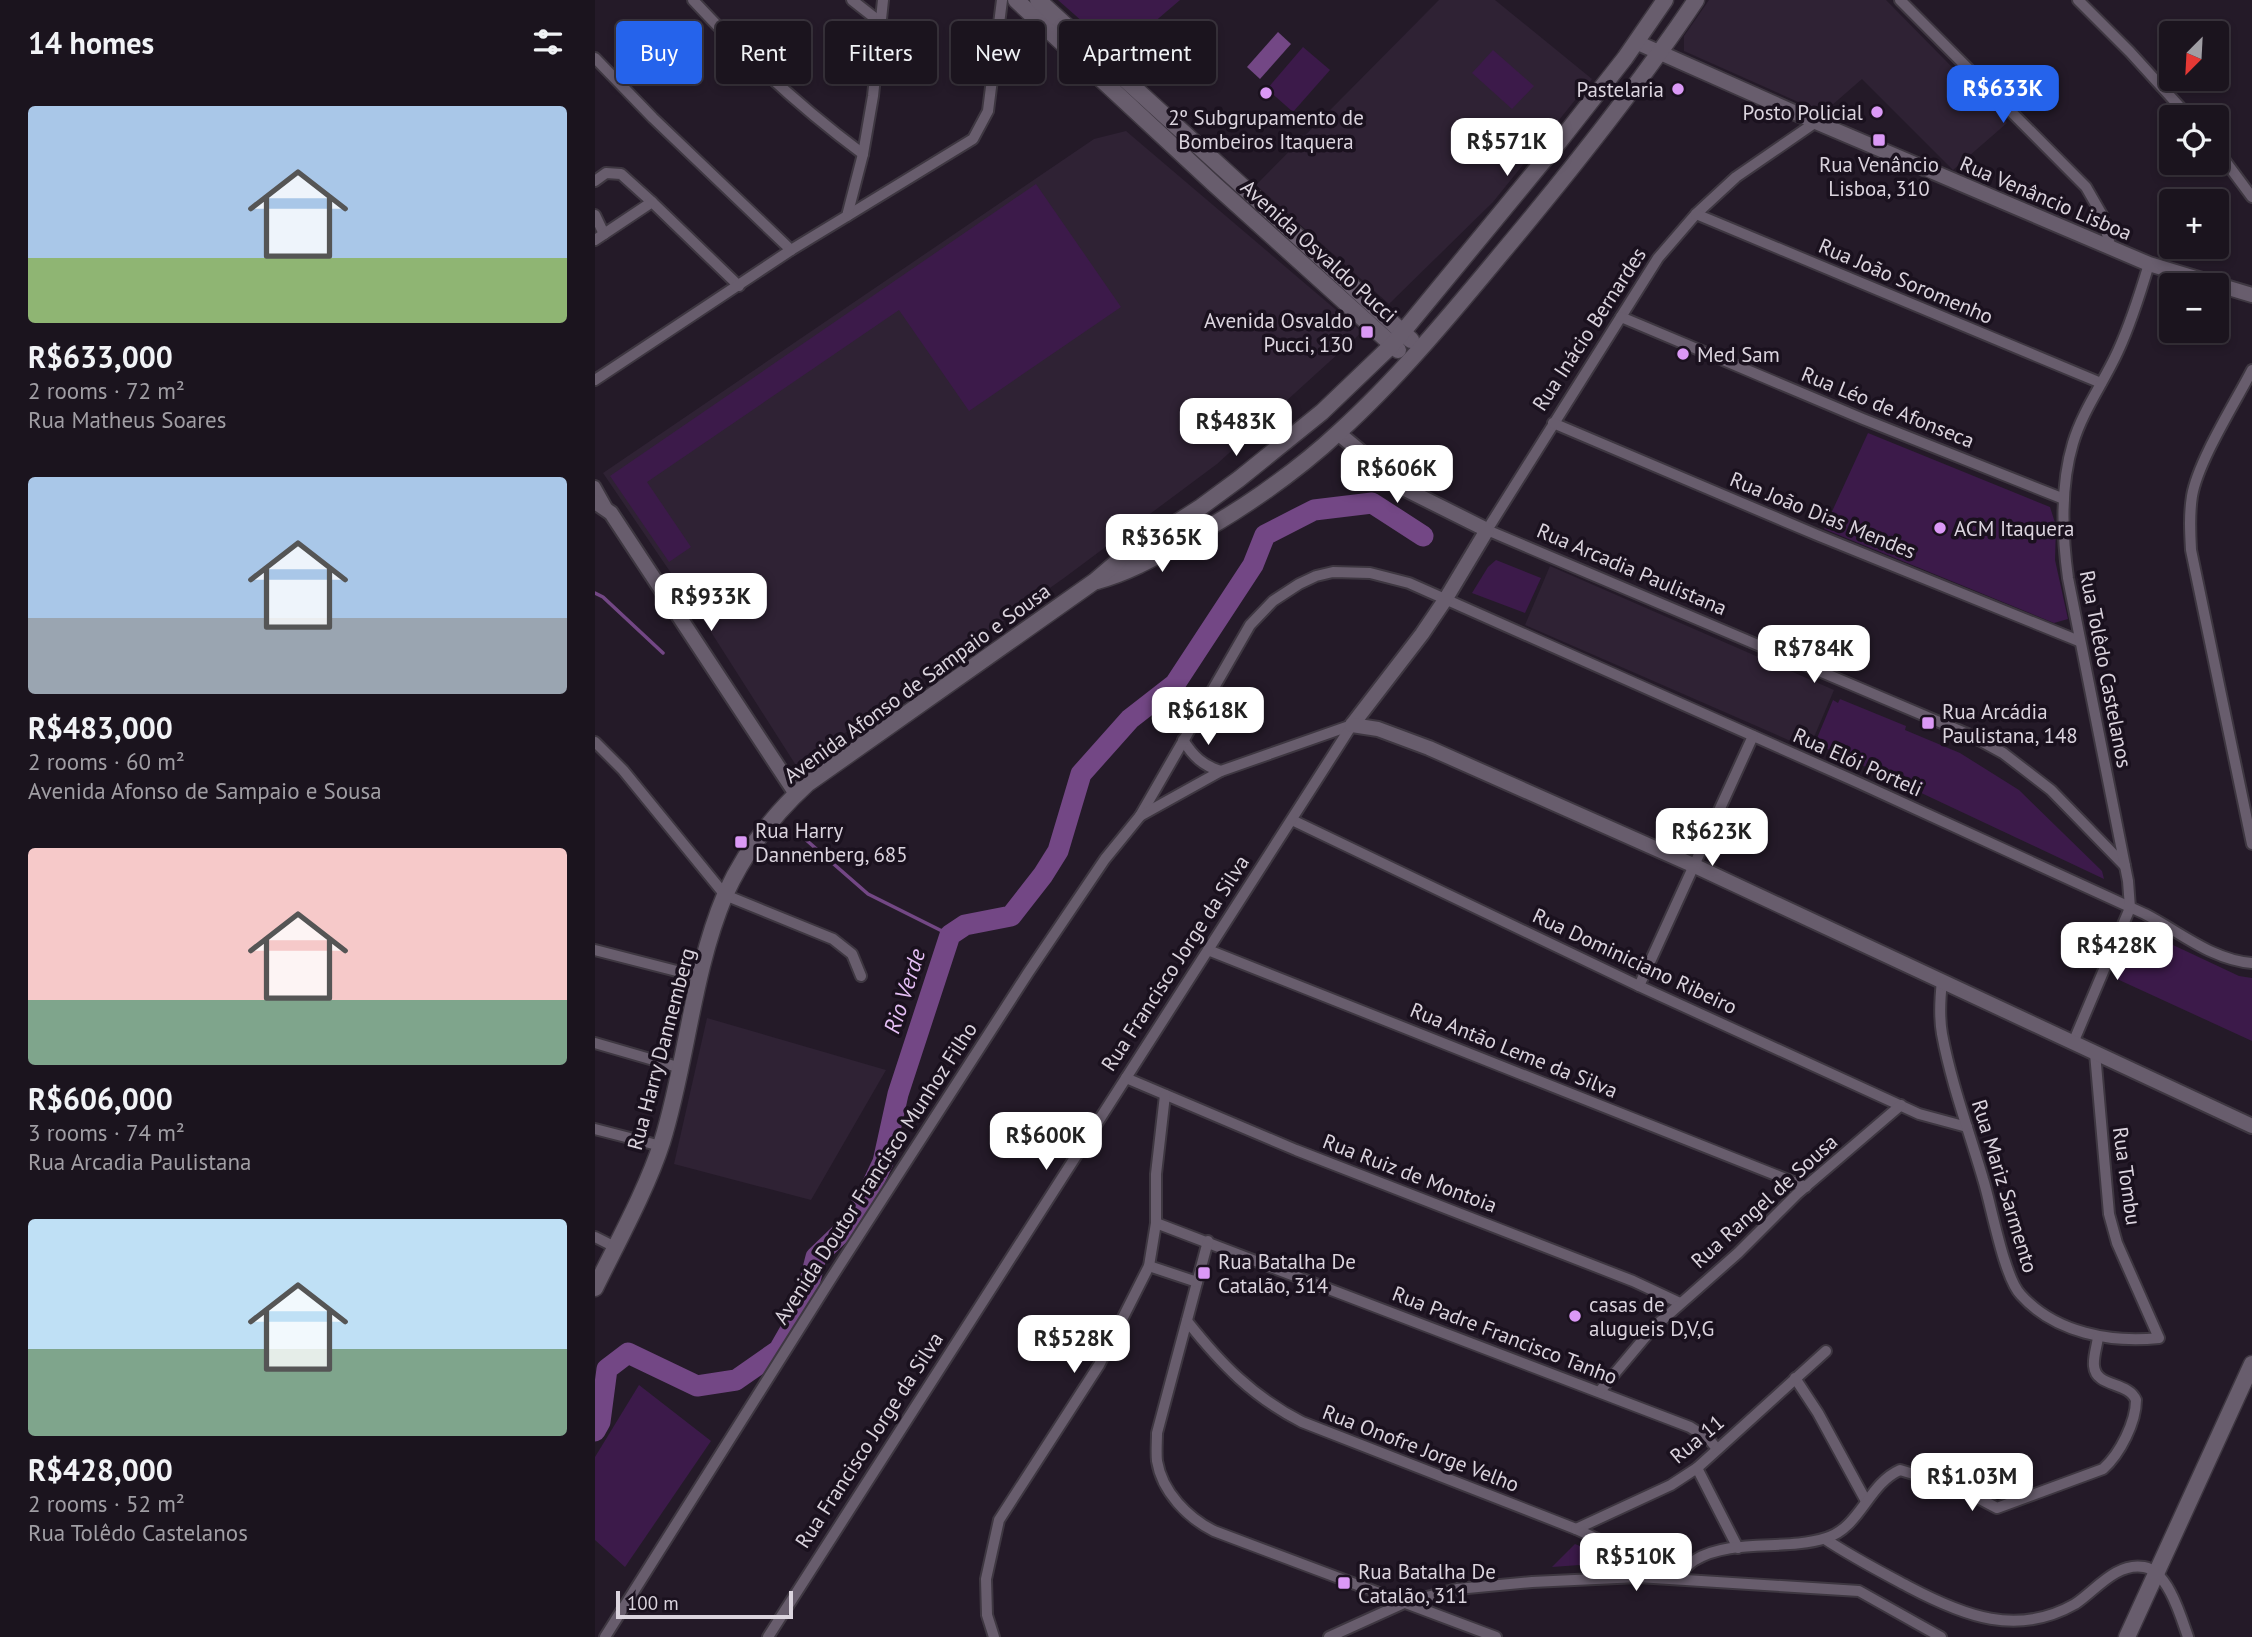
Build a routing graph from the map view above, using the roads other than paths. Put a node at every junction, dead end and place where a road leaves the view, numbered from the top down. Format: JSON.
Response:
{"nodes":[{"id":1,"x":693,"y":0,"type":"edge"},
{"id":2,"x":852,"y":0,"type":"edge"},
{"id":3,"x":883,"y":0,"type":"edge"},
{"id":4,"x":1002,"y":0,"type":"edge"},
{"id":5,"x":1016,"y":0,"type":"edge"},
{"id":6,"x":1038,"y":0,"type":"edge"},
{"id":7,"x":1665,"y":0,"type":"edge"},
{"id":8,"x":1696,"y":0,"type":"edge"},
{"id":9,"x":1900,"y":0,"type":"edge"},
{"id":10,"x":2078,"y":0,"type":"edge"},
{"id":11,"x":879,"y":21,"type":"edge"},
{"id":12,"x":880,"y":21,"type":"edge"},
{"id":13,"x":1636,"y":42,"type":"junction"},
{"id":14,"x":1660,"y":54,"type":"junction"},
{"id":15,"x":595,"y":58,"type":"edge"},
{"id":16,"x":874,"y":84,"type":"edge"},
{"id":17,"x":2178,"y":105,"type":"edge"},
{"id":18,"x":1816,"y":122,"type":"junction"},
{"id":19,"x":863,"y":154,"type":"junction"},
{"id":20,"x":2229,"y":166,"type":"edge"},
{"id":21,"x":595,"y":181,"type":"edge"},
{"id":22,"x":2252,"y":197,"type":"edge"},
{"id":23,"x":652,"y":202,"type":"junction"},
{"id":24,"x":1696,"y":214,"type":"junction"},
{"id":25,"x":595,"y":215,"type":"edge"},
{"id":26,"x":848,"y":216,"type":"junction"},
{"id":27,"x":599,"y":237,"type":"edge"},
{"id":28,"x":2111,"y":248,"type":"junction"},
{"id":29,"x":791,"y":250,"type":"junction"},
{"id":30,"x":2148,"y":264,"type":"junction"},
{"id":31,"x":739,"y":286,"type":"junction"},
{"id":32,"x":2252,"y":295,"type":"edge"},
{"id":33,"x":1621,"y":317,"type":"junction"},
{"id":34,"x":1398,"y":339,"type":"junction"},
{"id":35,"x":1416,"y":355,"type":"junction"},
{"id":36,"x":2252,"y":370,"type":"edge"},
{"id":37,"x":595,"y":380,"type":"edge"},
{"id":38,"x":2101,"y":383,"type":"junction"},
{"id":39,"x":1553,"y":423,"type":"junction"},
{"id":40,"x":1338,"y":433,"type":"junction"},
{"id":41,"x":595,"y":486,"type":"edge"},
{"id":42,"x":2064,"y":499,"type":"junction"},
{"id":43,"x":595,"y":502,"type":"edge"},
{"id":44,"x":1201,"y":507,"type":"junction"},
{"id":45,"x":611,"y":513,"type":"junction"},
{"id":46,"x":1213,"y":526,"type":"junction"},
{"id":47,"x":1487,"y":530,"type":"junction"},
{"id":48,"x":1094,"y":581,"type":"junction"},
{"id":49,"x":1445,"y":600,"type":"junction"},
{"id":50,"x":2079,"y":640,"type":"junction"},
{"id":51,"x":1352,"y":725,"type":"junction"},
{"id":52,"x":1753,"y":736,"type":"junction"},
{"id":53,"x":1183,"y":740,"type":"junction"},
{"id":54,"x":596,"y":745,"type":"edge"},
{"id":55,"x":1221,"y":771,"type":"junction"},
{"id":56,"x":796,"y":794,"type":"junction"},
{"id":57,"x":1140,"y":816,"type":"junction"},
{"id":58,"x":1292,"y":820,"type":"junction"},
{"id":59,"x":2252,"y":844,"type":"edge"},
{"id":60,"x":1695,"y":866,"type":"junction"},
{"id":61,"x":2125,"y":866,"type":"junction"},
{"id":62,"x":725,"y":895,"type":"junction"},
{"id":63,"x":2130,"y":908,"type":"junction"},
{"id":64,"x":595,"y":950,"type":"edge"},
{"id":65,"x":1208,"y":950,"type":"junction"},
{"id":66,"x":2252,"y":963,"type":"edge"},
{"id":67,"x":700,"y":976,"type":"junction"},
{"id":68,"x":861,"y":976,"type":"dead end"},
{"id":69,"x":1941,"y":981,"type":"junction"},
{"id":70,"x":1639,"y":986,"type":"junction"},
{"id":71,"x":595,"y":1043,"type":"edge"},
{"id":72,"x":2073,"y":1043,"type":"junction"},
{"id":73,"x":2095,"y":1053,"type":"junction"},
{"id":74,"x":681,"y":1068,"type":"junction"},
{"id":75,"x":1126,"y":1078,"type":"junction"},
{"id":76,"x":1165,"y":1095,"type":"junction"},
{"id":77,"x":1901,"y":1105,"type":"junction"},
{"id":78,"x":2252,"y":1126,"type":"edge"},
{"id":79,"x":1967,"y":1127,"type":"junction"},
{"id":80,"x":595,"y":1129,"type":"edge"},
{"id":81,"x":661,"y":1146,"type":"junction"},
{"id":82,"x":1806,"y":1187,"type":"junction"},
{"id":83,"x":1156,"y":1223,"type":"junction"},
{"id":84,"x":595,"y":1237,"type":"edge"},
{"id":85,"x":1207,"y":1241,"type":"junction"},
{"id":86,"x":615,"y":1247,"type":"junction"},
{"id":87,"x":1149,"y":1266,"type":"junction"},
{"id":88,"x":1197,"y":1282,"type":"junction"},
{"id":89,"x":595,"y":1288,"type":"edge"},
{"id":90,"x":1680,"y":1303,"type":"junction"},
{"id":91,"x":1187,"y":1321,"type":"junction"},
{"id":92,"x":2098,"y":1337,"type":"junction"},
{"id":93,"x":2159,"y":1338,"type":"joint"},
{"id":94,"x":1826,"y":1351,"type":"dead end"},
{"id":95,"x":2252,"y":1364,"type":"edge"},
{"id":96,"x":1795,"y":1378,"type":"junction"},
{"id":97,"x":1600,"y":1391,"type":"junction"},
{"id":98,"x":1717,"y":1449,"type":"junction"},
{"id":99,"x":1697,"y":1468,"type":"junction"},
{"id":100,"x":1866,"y":1501,"type":"junction"},
{"id":101,"x":1576,"y":1529,"type":"junction"},
{"id":102,"x":1825,"y":1539,"type":"junction"},
{"id":103,"x":1738,"y":1548,"type":"junction"},
{"id":104,"x":2156,"y":1573,"type":"junction"},
{"id":105,"x":1664,"y":1578,"type":"junction"},
{"id":106,"x":1676,"y":1578,"type":"junction"},
{"id":107,"x":1404,"y":1602,"type":"junction"},
{"id":108,"x":605,"y":1637,"type":"edge"},
{"id":109,"x":768,"y":1637,"type":"edge"},
{"id":110,"x":994,"y":1637,"type":"edge"},
{"id":111,"x":1329,"y":1637,"type":"edge"},
{"id":112,"x":1496,"y":1637,"type":"edge"},
{"id":113,"x":1941,"y":1637,"type":"edge"},
{"id":114,"x":2127,"y":1637,"type":"edge"},
{"id":115,"x":2187,"y":1637,"type":"edge"}],
"edges":[{"from":1,"to":19,"type":"street"},
{"from":2,"to":11,"type":"street"},
{"from":3,"to":12,"type":"street"},
{"from":4,"to":26,"type":"street"},
{"from":5,"to":34,"type":"main road","name":"Avenida Osvaldo Pucci"},
{"from":6,"to":34,"type":"main road","name":"Avenida Osvaldo Pucci"},
{"from":7,"to":13,"type":"main road","name":"Avenida Afonso de Sampaio e Sousa"},
{"from":8,"to":14,"type":"main road","name":"Avenida Afonso de Sampaio e Sousa"},
{"from":9,"to":28,"type":"street"},
{"from":10,"to":17,"type":"street"},
{"from":13,"to":14,"type":"street","name":"Rua Venâncio Lisboa"},
{"from":13,"to":34,"type":"main road","name":"Avenida Afonso de Sampaio e Sousa"},
{"from":14,"to":18,"type":"street","name":"Rua Venâncio Lisboa"},
{"from":14,"to":35,"type":"main road","name":"Avenida Afonso de Sampaio e Sousa"},
{"from":15,"to":29,"type":"street"},
{"from":16,"to":19,"type":"street"},
{"from":18,"to":24,"type":"street","name":"Rua Inácio Bernardes"},
{"from":18,"to":28,"type":"street","name":"Rua Venâncio Lisboa"},
{"from":19,"to":26,"type":"street"},
{"from":20,"to":22,"type":"street"},
{"from":21,"to":23,"type":"street"},
{"from":23,"to":27,"type":"street"},
{"from":23,"to":31,"type":"street"},
{"from":24,"to":33,"type":"street","name":"Rua Inácio Bernardes"},
{"from":24,"to":38,"type":"street","name":"Rua João Soromenho"},
{"from":25,"to":27,"type":"street"},
{"from":26,"to":29,"type":"street"},
{"from":28,"to":30,"type":"street","name":"Rua Venâncio Lisboa"},
{"from":29,"to":31,"type":"street"},
{"from":30,"to":32,"type":"street","name":"Rua Venâncio Lisboa"},
{"from":30,"to":38,"type":"street","name":"Rua Tolêdo Castelanos"},
{"from":31,"to":37,"type":"street"},
{"from":33,"to":39,"type":"street","name":"Rua Inácio Bernardes"},
{"from":33,"to":42,"type":"street","name":"Rua Léo de Afonseca"},
{"from":34,"to":35,"type":"main road","name":"Avenida Osvaldo Pucci"},
{"from":34,"to":44,"type":"main road","name":"Avenida Afonso de Sampaio e Sousa"},
{"from":35,"to":40,"type":"main road","name":"Avenida Afonso de Sampaio e Sousa"},
{"from":36,"to":59,"type":"street"},
{"from":38,"to":42,"type":"street","name":"Rua Tolêdo Castelanos"},
{"from":39,"to":47,"type":"street","name":"Rua Inácio Bernardes"},
{"from":39,"to":50,"type":"street","name":"Rua João Dias Mendes"},
{"from":40,"to":46,"type":"main road","name":"Avenida Afonso de Sampaio e Sousa"},
{"from":40,"to":47,"type":"street","name":"Rua Arcadia Paulistana"},
{"from":41,"to":45,"type":"street"},
{"from":42,"to":50,"type":"street","name":"Rua Tolêdo Castelanos"},
{"from":43,"to":45,"type":"street"},
{"from":44,"to":46,"type":"main road"},
{"from":44,"to":48,"type":"main road","name":"Avenida Afonso de Sampaio e Sousa"},
{"from":45,"to":56,"type":"street"},
{"from":46,"to":48,"type":"main road","name":"Avenida Afonso de Sampaio e Sousa"},
{"from":47,"to":49,"type":"street","name":"Rua Inácio Bernardes"},
{"from":47,"to":61,"type":"street","name":"Rua Arcadia Paulistana"},
{"from":48,"to":56,"type":"main road","name":"Avenida Afonso de Sampaio e Sousa"},
{"from":49,"to":51,"type":"street","name":"Rua Francisco Jorge da Silva"},
{"from":49,"to":52,"type":"street","name":"Rua Elói Porteli"},
{"from":49,"to":53,"type":"street","name":"Rua Elói Porteli"},
{"from":50,"to":61,"type":"street","name":"Rua Tolêdo Castelanos"},
{"from":51,"to":55,"type":"street","name":"Avenida Doutor Francisco Munhoz Filho"},
{"from":51,"to":58,"type":"street","name":"Rua Francisco Jorge da Silva"},
{"from":51,"to":60,"type":"street"},
{"from":52,"to":60,"type":"street"},
{"from":52,"to":63,"type":"street","name":"Rua Elói Porteli"},
{"from":53,"to":55,"type":"street"},
{"from":53,"to":57,"type":"street","name":"Rua Elói Porteli"},
{"from":54,"to":62,"type":"street"},
{"from":55,"to":57,"type":"street","name":"Avenida Doutor Francisco Munhoz Filho"},
{"from":56,"to":62,"type":"main road","name":"Avenida Afonso de Sampaio e Sousa"},
{"from":57,"to":108,"type":"street","name":"Avenida Doutor Francisco Munhoz Filho"},
{"from":58,"to":65,"type":"street","name":"Rua Francisco Jorge da Silva"},
{"from":58,"to":70,"type":"street","name":"Rua Dominiciano Ribeiro"},
{"from":60,"to":69,"type":"street"},
{"from":60,"to":70,"type":"street"},
{"from":61,"to":63,"type":"street","name":"Rua Tolêdo Castelanos"},
{"from":62,"to":67,"type":"main road","name":"Rua Harry Dannemberg"},
{"from":62,"to":68,"type":"street"},
{"from":63,"to":66,"type":"street","name":"Rua Elói Porteli"},
{"from":63,"to":72,"type":"street","name":"Rua Tolêdo Castelanos"},
{"from":64,"to":67,"type":"street"},
{"from":65,"to":75,"type":"street","name":"Rua Francisco Jorge da Silva"},
{"from":65,"to":82,"type":"street","name":"Rua Antão Leme da Silva"},
{"from":67,"to":74,"type":"main road","name":"Rua Harry Dannemberg"},
{"from":69,"to":72,"type":"street"},
{"from":69,"to":79,"type":"street","name":"Rua Mariz Sarmento"},
{"from":70,"to":77,"type":"street","name":"Rua Dominiciano Ribeiro"},
{"from":71,"to":74,"type":"street"},
{"from":72,"to":73,"type":"street"},
{"from":73,"to":78,"type":"street"},
{"from":73,"to":93,"type":"street","name":"Rua Tombu"},
{"from":74,"to":81,"type":"main road","name":"Rua Harry Dannemberg"},
{"from":75,"to":76,"type":"street","name":"Rua Ruiz de Montoia"},
{"from":75,"to":109,"type":"street","name":"Rua Francisco Jorge da Silva"},
{"from":76,"to":83,"type":"street"},
{"from":76,"to":90,"type":"street","name":"Rua Ruiz de Montoia"},
{"from":77,"to":79,"type":"street","name":"Rua Dominiciano Ribeiro"},
{"from":77,"to":82,"type":"street","name":"Rua Rangel de Sousa"},
{"from":79,"to":92,"type":"street","name":"Rua Mariz Sarmento"},
{"from":80,"to":81,"type":"street"},
{"from":81,"to":86,"type":"main road","name":"Rua Harry Dannemberg"},
{"from":82,"to":90,"type":"street","name":"Rua Rangel de Sousa"},
{"from":83,"to":85,"type":"street","name":"Rua Padre Francisco Tanho"},
{"from":83,"to":87,"type":"street"},
{"from":84,"to":86,"type":"street"},
{"from":85,"to":88,"type":"street"},
{"from":85,"to":97,"type":"street","name":"Rua Padre Francisco Tanho"},
{"from":86,"to":89,"type":"main road","name":"Rua Harry Dannemberg"},
{"from":87,"to":88,"type":"street"},
{"from":87,"to":110,"type":"street"},
{"from":88,"to":91,"type":"street"},
{"from":90,"to":97,"type":"street","name":"Rua Rangel de Sousa"},
{"from":91,"to":101,"type":"street","name":"Rua Onofre Jorge Velho"},
{"from":91,"to":107,"type":"street"},
{"from":92,"to":93,"type":"street","name":"Rua Mariz Sarmento"},
{"from":92,"to":100,"type":"street"},
{"from":94,"to":96,"type":"street","name":"Rua 11"},
{"from":95,"to":104,"type":"main road"},
{"from":96,"to":98,"type":"street","name":"Rua 11"},
{"from":96,"to":100,"type":"street"},
{"from":97,"to":98,"type":"street","name":"Rua Padre Francisco Tanho"},
{"from":98,"to":99,"type":"street","name":"Rua 11"},
{"from":99,"to":101,"type":"street","name":"Rua 11"},
{"from":99,"to":103,"type":"street"},
{"from":100,"to":102,"type":"street"},
{"from":101,"to":105,"type":"street","name":"Rua Onofre Jorge Velho"},
{"from":102,"to":103,"type":"street"},
{"from":102,"to":104,"type":"street"},
{"from":103,"to":106,"type":"street"},
{"from":104,"to":114,"type":"main road"},
{"from":104,"to":115,"type":"street"},
{"from":105,"to":106,"type":"street"},
{"from":105,"to":107,"type":"street"},
{"from":106,"to":113,"type":"street"},
{"from":107,"to":111,"type":"street"},
{"from":107,"to":112,"type":"street"}]}
